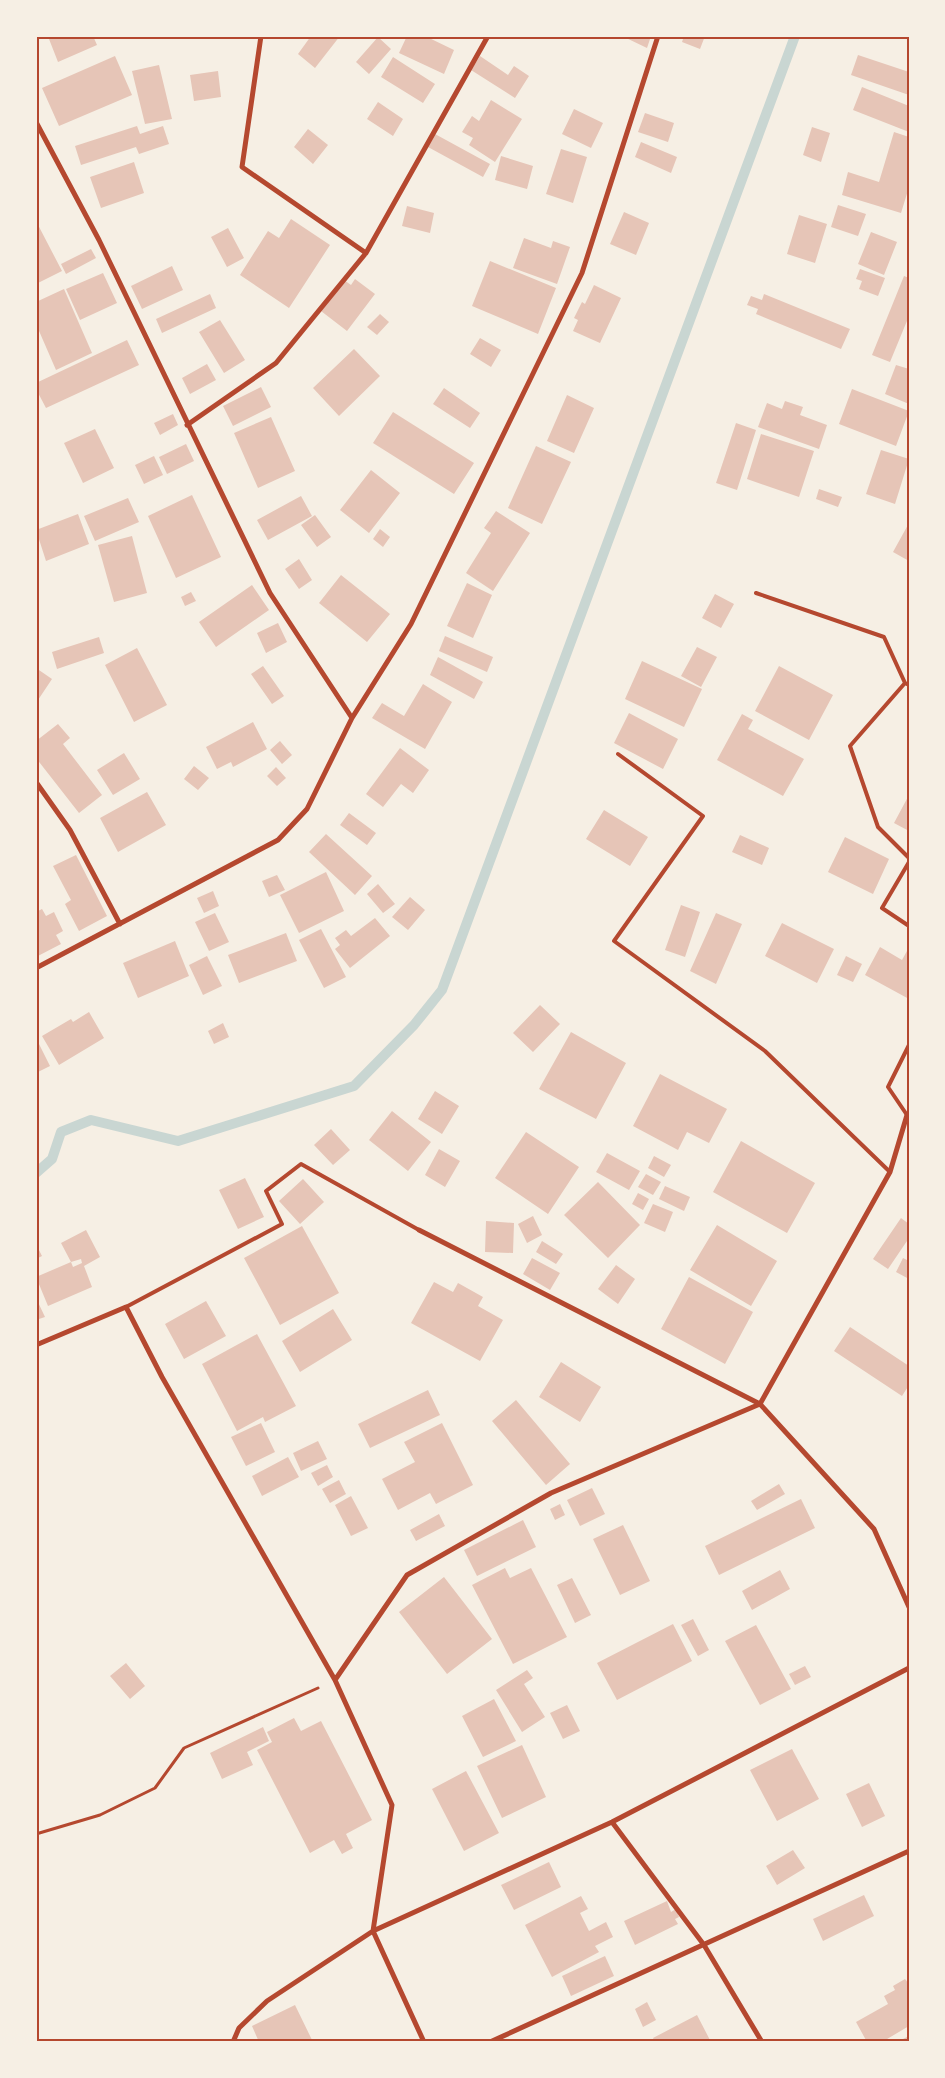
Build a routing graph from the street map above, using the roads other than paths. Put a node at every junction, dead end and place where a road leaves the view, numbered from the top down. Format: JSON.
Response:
{"nodes":[{"id":1,"x":261,"y":36,"type":"edge"},
{"id":2,"x":488,"y":36,"type":"edge"},
{"id":3,"x":658,"y":36,"type":"edge"},
{"id":4,"x":36,"y":122,"type":"edge"},
{"id":5,"x":366,"y":253,"type":"junction"},
{"id":6,"x":187,"y":425,"type":"junction"},
{"id":7,"x":756,"y":593,"type":"dead end"},
{"id":8,"x":907,"y":684,"type":"edge"},
{"id":9,"x":352,"y":718,"type":"junction"},
{"id":10,"x":618,"y":754,"type":"dead end"},
{"id":11,"x":36,"y":782,"type":"edge"},
{"id":12,"x":909,"y":858,"type":"edge"},
{"id":13,"x":909,"y":862,"type":"edge"},
{"id":14,"x":120,"y":924,"type":"junction"},
{"id":15,"x":909,"y":926,"type":"edge"},
{"id":16,"x":36,"y":968,"type":"edge"},
{"id":17,"x":909,"y":1045,"type":"edge"},
{"id":18,"x":908,"y":1115,"type":"edge"},
{"id":19,"x":890,"y":1172,"type":"junction"},
{"id":20,"x":419,"y":1230,"type":"joint"},
{"id":21,"x":126,"y":1307,"type":"junction"},
{"id":22,"x":36,"y":1345,"type":"edge"},
{"id":23,"x":760,"y":1404,"type":"junction"},
{"id":24,"x":909,"y":1607,"type":"edge"},
{"id":25,"x":909,"y":1668,"type":"edge"},
{"id":26,"x":335,"y":1680,"type":"junction"},
{"id":27,"x":612,"y":1822,"type":"junction"},
{"id":28,"x":909,"y":1850,"type":"edge"},
{"id":29,"x":373,"y":1931,"type":"junction"},
{"id":30,"x":704,"y":1945,"type":"junction"},
{"id":31,"x":233,"y":2042,"type":"edge"},
{"id":32,"x":424,"y":2042,"type":"edge"},
{"id":33,"x":490,"y":2042,"type":"edge"},
{"id":34,"x":762,"y":2042,"type":"edge"}],
"edges":[{"from":1,"to":5,"type":"street"},
{"from":2,"to":5,"type":"street"},
{"from":3,"to":9,"type":"street"},
{"from":4,"to":6,"type":"street"},
{"from":5,"to":6,"type":"street"},
{"from":6,"to":9,"type":"street"},
{"from":7,"to":8,"type":"lane"},
{"from":8,"to":12,"type":"lane"},
{"from":9,"to":14,"type":"street"},
{"from":10,"to":19,"type":"lane"},
{"from":11,"to":14,"type":"street"},
{"from":13,"to":15,"type":"lane"},
{"from":14,"to":16,"type":"street"},
{"from":17,"to":18,"type":"lane"},
{"from":18,"to":19,"type":"street"},
{"from":19,"to":23,"type":"street"},
{"from":20,"to":21,"type":"lane"},
{"from":20,"to":23,"type":"street"},
{"from":21,"to":22,"type":"street"},
{"from":21,"to":26,"type":"street"},
{"from":23,"to":24,"type":"street"},
{"from":23,"to":26,"type":"street"},
{"from":25,"to":27,"type":"street"},
{"from":26,"to":29,"type":"street"},
{"from":27,"to":29,"type":"street"},
{"from":27,"to":30,"type":"street"},
{"from":28,"to":30,"type":"street"},
{"from":29,"to":31,"type":"street"},
{"from":29,"to":32,"type":"street"},
{"from":30,"to":33,"type":"street"},
{"from":30,"to":34,"type":"street"}]}
